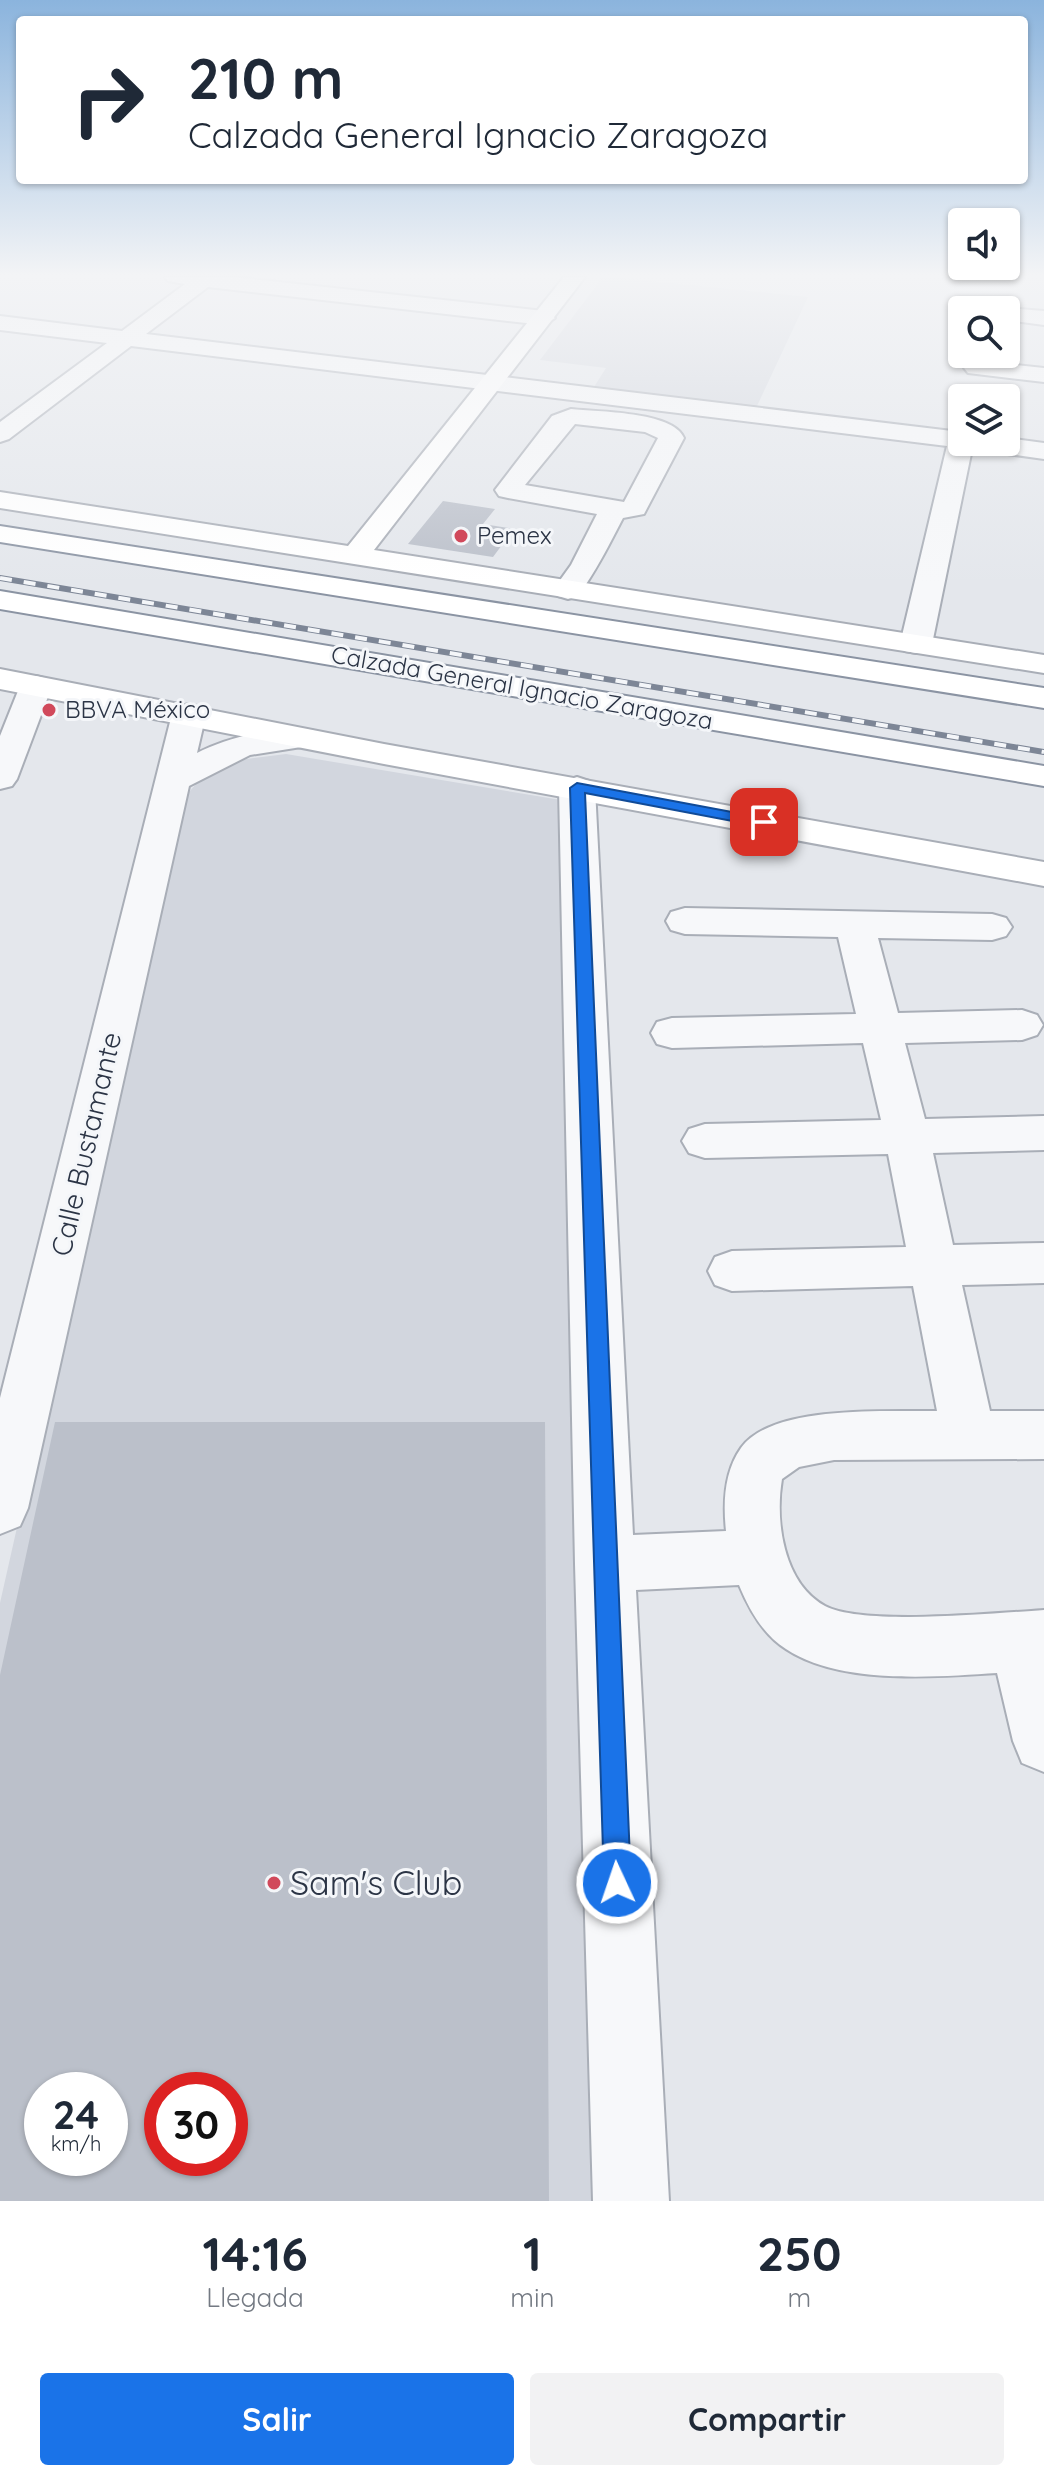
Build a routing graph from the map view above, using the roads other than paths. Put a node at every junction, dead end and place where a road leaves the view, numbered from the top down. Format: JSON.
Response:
{"nodes":[{"id":1,"x":73,"y":380,"type":"edge"},
{"id":2,"x":466,"y":380,"type":"edge"},
{"id":3,"x":496,"y":380,"type":"edge"},
{"id":4,"x":493,"y":383,"type":"junction"},
{"id":5,"x":0,"y":434,"type":"edge"},
{"id":6,"x":948,"y":437,"type":"edge"},
{"id":7,"x":1020,"y":447,"type":"edge"},
{"id":8,"x":1044,"y":451,"type":"edge"},
{"id":9,"x":961,"y":456,"type":"edge"},
{"id":10,"x":0,"y":500,"type":"edge"},
{"id":11,"x":614,"y":508,"type":"junction"},
{"id":12,"x":0,"y":534,"type":"edge"},
{"id":13,"x":356,"y":555,"type":"junction"},
{"id":14,"x":568,"y":590,"type":"junction"},
{"id":15,"x":0,"y":600,"type":"edge"},
{"id":16,"x":916,"y":644,"type":"junction"},
{"id":17,"x":1044,"y":664,"type":"edge"},
{"id":18,"x":0,"y":679,"type":"edge"},
{"id":19,"x":36,"y":686,"type":"junction"},
{"id":20,"x":1044,"y":698,"type":"edge"},
{"id":21,"x":189,"y":714,"type":"junction"},
{"id":22,"x":302,"y":738,"type":"junction"},
{"id":23,"x":1044,"y":776,"type":"edge"},
{"id":24,"x":0,"y":779,"type":"edge"},
{"id":25,"x":173,"y":781,"type":"junction"},
{"id":26,"x":577,"y":788,"type":"junction"},
{"id":27,"x":1044,"y":874,"type":"edge"},
{"id":28,"x":685,"y":921,"type":"dead end"},
{"id":29,"x":855,"y":925,"type":"junction"},
{"id":30,"x":992,"y":927,"type":"dead end"},
{"id":31,"x":1022,"y":1025,"type":"dead end"},
{"id":32,"x":881,"y":1027,"type":"junction"},
{"id":33,"x":672,"y":1033,"type":"dead end"},
{"id":34,"x":1044,"y":1133,"type":"edge"},
{"id":35,"x":907,"y":1135,"type":"junction"},
{"id":36,"x":705,"y":1141,"type":"dead end"},
{"id":37,"x":1044,"y":1263,"type":"edge"},
{"id":38,"x":931,"y":1264,"type":"junction"},
{"id":39,"x":732,"y":1271,"type":"dead end"},
{"id":40,"x":968,"y":1435,"type":"junction"},
{"id":41,"x":1044,"y":1435,"type":"edge"},
{"id":42,"x":0,"y":1508,"type":"edge"},
{"id":43,"x":757,"y":1557,"type":"junction"},
{"id":44,"x":604,"y":1564,"type":"junction"},
{"id":45,"x":1032,"y":1641,"type":"edge"},
{"id":46,"x":1044,"y":1741,"type":"edge"},
{"id":47,"x":631,"y":2201,"type":"edge"}],
"edges":[{"from":1,"to":5,"type":"street"},
{"from":2,"to":4,"type":"street"},
{"from":3,"to":4,"type":"main road"},
{"from":4,"to":6,"type":"street"},
{"from":4,"to":13,"type":"main road"},
{"from":7,"to":8,"type":"street"},
{"from":9,"to":16,"type":"street"},
{"from":10,"to":13,"type":"main road"},
{"from":11,"to":11,"type":"street"},
{"from":11,"to":14,"type":"street"},
{"from":12,"to":20,"type":"main road"},
{"from":13,"to":14,"type":"main road"},
{"from":14,"to":16,"type":"main road"},
{"from":15,"to":23,"type":"main road","name":"Calzada General Ignacio Zaragoza"},
{"from":16,"to":17,"type":"main road"},
{"from":18,"to":19,"type":"main road"},
{"from":19,"to":21,"type":"main road"},
{"from":19,"to":24,"type":"street"},
{"from":21,"to":22,"type":"main road"},
{"from":21,"to":25,"type":"street","name":"Calle Bustamante"},
{"from":22,"to":25,"type":"street"},
{"from":22,"to":26,"type":"main road"},
{"from":25,"to":42,"type":"street","name":"Calle Bustamante"},
{"from":26,"to":27,"type":"main road"},
{"from":26,"to":44,"type":"street"},
{"from":28,"to":29,"type":"street"},
{"from":29,"to":30,"type":"street"},
{"from":29,"to":32,"type":"street"},
{"from":31,"to":32,"type":"street"},
{"from":32,"to":33,"type":"street"},
{"from":32,"to":35,"type":"street"},
{"from":34,"to":35,"type":"street"},
{"from":35,"to":36,"type":"street"},
{"from":35,"to":38,"type":"street"},
{"from":37,"to":38,"type":"street"},
{"from":38,"to":39,"type":"street"},
{"from":38,"to":40,"type":"street"},
{"from":40,"to":41,"type":"street"},
{"from":40,"to":43,"type":"street"},
{"from":43,"to":44,"type":"street"},
{"from":43,"to":45,"type":"street"},
{"from":44,"to":47,"type":"street"},
{"from":45,"to":46,"type":"street"}]}
